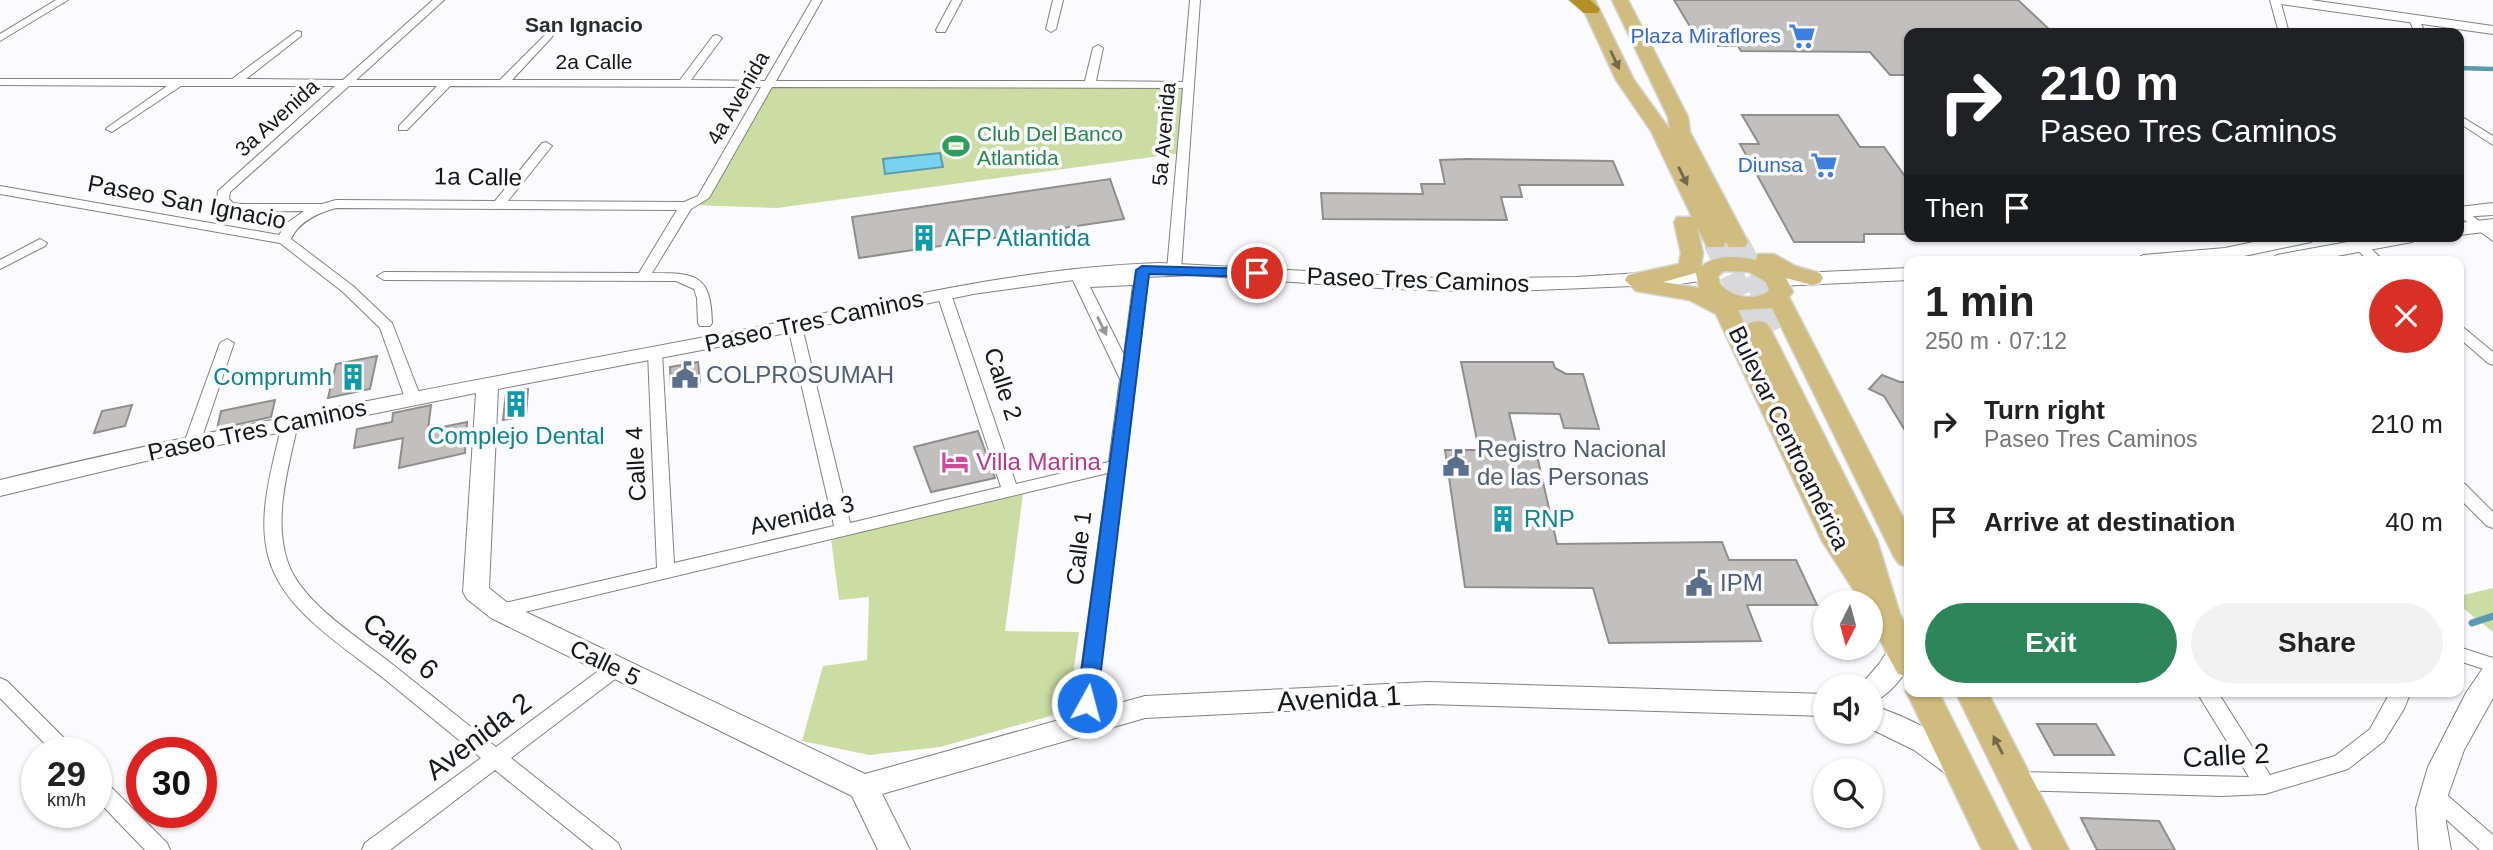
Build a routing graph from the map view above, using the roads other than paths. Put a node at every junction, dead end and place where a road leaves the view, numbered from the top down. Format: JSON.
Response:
{"nodes":[{"id":1,"x":62,"y":0,"type":"edge"},
{"id":2,"x":439,"y":0,"type":"edge"},
{"id":3,"x":817,"y":0,"type":"edge"},
{"id":4,"x":957,"y":0,"type":"edge"},
{"id":5,"x":1058,"y":0,"type":"edge"},
{"id":6,"x":1195,"y":0,"type":"edge"},
{"id":7,"x":1620,"y":0,"type":"edge"},
{"id":8,"x":2275,"y":0,"type":"edge"},
{"id":9,"x":2281,"y":0,"type":"edge"},
{"id":10,"x":1586,"y":3,"type":"edge"},
{"id":11,"x":2417,"y":26,"type":"edge"},
{"id":12,"x":2283,"y":28,"type":"edge"},
{"id":13,"x":2455,"y":28,"type":"edge"},
{"id":14,"x":2464,"y":28,"type":"edge"},
{"id":15,"x":1051,"y":29,"type":"dead end"},
{"id":16,"x":941,"y":30,"type":"dead end"},
{"id":17,"x":2493,"y":30,"type":"edge"},
{"id":18,"x":297,"y":34,"type":"dead end"},
{"id":19,"x":548,"y":35,"type":"dead end"},
{"id":20,"x":0,"y":38,"type":"edge"},
{"id":21,"x":717,"y":38,"type":"dead end"},
{"id":22,"x":1098,"y":48,"type":"dead end"},
{"id":23,"x":0,"y":82,"type":"edge"},
{"id":24,"x":178,"y":83,"type":"junction"},
{"id":25,"x":234,"y":83,"type":"junction"},
{"id":26,"x":343,"y":83,"type":"junction"},
{"id":27,"x":446,"y":84,"type":"junction"},
{"id":28,"x":502,"y":84,"type":"junction"},
{"id":29,"x":682,"y":85,"type":"junction"},
{"id":30,"x":767,"y":85,"type":"junction"},
{"id":31,"x":1090,"y":85,"type":"junction"},
{"id":32,"x":1188,"y":85,"type":"junction"},
{"id":33,"x":1650,"y":116,"type":"junction"},
{"id":34,"x":1678,"y":117,"type":"junction"},
{"id":35,"x":2464,"y":121,"type":"edge"},
{"id":36,"x":403,"y":128,"type":"dead end"},
{"id":37,"x":113,"y":129,"type":"dead end"},
{"id":38,"x":2493,"y":141,"type":"edge"},
{"id":39,"x":546,"y":146,"type":"dead end"},
{"id":40,"x":0,"y":190,"type":"edge"},
{"id":41,"x":499,"y":204,"type":"junction"},
{"id":42,"x":686,"y":206,"type":"junction"},
{"id":43,"x":322,"y":207,"type":"junction"},
{"id":44,"x":2493,"y":209,"type":"edge"},
{"id":45,"x":2464,"y":215,"type":"edge"},
{"id":46,"x":2464,"y":218,"type":"edge"},
{"id":47,"x":1685,"y":222,"type":"junction"},
{"id":48,"x":2489,"y":230,"type":"edge"},
{"id":49,"x":284,"y":240,"type":"junction"},
{"id":50,"x":1715,"y":242,"type":"tunnel mouth"},
{"id":51,"x":1737,"y":242,"type":"tunnel mouth"},
{"id":52,"x":2282,"y":242,"type":"edge"},
{"id":53,"x":2384,"y":242,"type":"edge"},
{"id":54,"x":40,"y":243,"type":"dead end"},
{"id":55,"x":2361,"y":247,"type":"junction"},
{"id":56,"x":2202,"y":256,"type":"edge"},
{"id":57,"x":2307,"y":256,"type":"edge"},
{"id":58,"x":2371,"y":256,"type":"edge"},
{"id":59,"x":0,"y":265,"type":"edge"},
{"id":60,"x":1174,"y":270,"type":"junction"},
{"id":61,"x":1142,"y":275,"type":"junction"},
{"id":62,"x":1904,"y":275,"type":"edge"},
{"id":63,"x":384,"y":276,"type":"dead end"},
{"id":64,"x":643,"y":276,"type":"junction"},
{"id":65,"x":1079,"y":279,"type":"junction"},
{"id":66,"x":1772,"y":279,"type":"junction"},
{"id":67,"x":1639,"y":283,"type":"junction"},
{"id":68,"x":1815,"y":284,"type":"junction"},
{"id":69,"x":1904,"y":287,"type":"edge"},
{"id":70,"x":944,"y":293,"type":"junction"},
{"id":71,"x":1738,"y":303,"type":"junction"},
{"id":72,"x":705,"y":323,"type":"dead end"},
{"id":73,"x":795,"y":327,"type":"junction"},
{"id":74,"x":2464,"y":335,"type":"edge"},
{"id":75,"x":226,"y":343,"type":"dead end"},
{"id":76,"x":655,"y":353,"type":"junction"},
{"id":77,"x":2493,"y":360,"type":"edge"},
{"id":78,"x":1128,"y":379,"type":"junction"},
{"id":79,"x":487,"y":385,"type":"junction"},
{"id":80,"x":413,"y":398,"type":"junction"},
{"id":81,"x":290,"y":423,"type":"junction"},
{"id":82,"x":192,"y":443,"type":"junction"},
{"id":83,"x":1116,"y":466,"type":"junction"},
{"id":84,"x":0,"y":488,"type":"edge"},
{"id":85,"x":1010,"y":491,"type":"junction"},
{"id":86,"x":2464,"y":493,"type":"edge"},
{"id":87,"x":2493,"y":522,"type":"edge"},
{"id":88,"x":843,"y":530,"type":"junction"},
{"id":89,"x":1904,"y":550,"type":"edge"},
{"id":90,"x":1904,"y":566,"type":"edge"},
{"id":91,"x":666,"y":572,"type":"junction"},
{"id":92,"x":500,"y":611,"type":"junction"},
{"id":93,"x":1904,"y":654,"type":"edge"},
{"id":94,"x":2464,"y":658,"type":"edge"},
{"id":95,"x":1904,"y":660,"type":"edge"},
{"id":96,"x":616,"y":668,"type":"junction"},
{"id":97,"x":1883,"y":678,"type":"edge"},
{"id":98,"x":2492,"y":678,"type":"edge"},
{"id":99,"x":0,"y":686,"type":"edge"},
{"id":100,"x":1925,"y":697,"type":"edge"},
{"id":101,"x":1974,"y":697,"type":"edge"},
{"id":102,"x":2210,"y":697,"type":"edge"},
{"id":103,"x":2399,"y":697,"type":"edge"},
{"id":104,"x":1813,"y":705,"type":"edge"},
{"id":105,"x":1883,"y":722,"type":"edge"},
{"id":106,"x":1084,"y":723,"type":"junction"},
{"id":107,"x":50,"y":737,"type":"edge"},
{"id":108,"x":494,"y":759,"type":"junction"},
{"id":109,"x":1960,"y":768,"type":"junction"},
{"id":110,"x":2015,"y":781,"type":"junction"},
{"id":111,"x":2266,"y":785,"type":"junction"},
{"id":112,"x":863,"y":787,"type":"junction"},
{"id":113,"x":2433,"y":795,"type":"junction"},
{"id":114,"x":112,"y":802,"type":"edge"},
{"id":115,"x":2493,"y":848,"type":"edge"},
{"id":116,"x":159,"y":850,"type":"edge"},
{"id":117,"x":373,"y":850,"type":"edge"},
{"id":118,"x":610,"y":850,"type":"edge"},
{"id":119,"x":894,"y":850,"type":"edge"},
{"id":120,"x":2000,"y":850,"type":"edge"},
{"id":121,"x":2051,"y":850,"type":"edge"},
{"id":122,"x":2434,"y":850,"type":"edge"}],
"edges":[{"from":1,"to":20,"type":"street"},
{"from":2,"to":26,"type":"street","name":"3a Avenida"},
{"from":3,"to":30,"type":"street","name":"4a Avenida"},
{"from":4,"to":16,"type":"street"},
{"from":5,"to":15,"type":"street"},
{"from":6,"to":32,"type":"street","name":"5a Avenida"},
{"from":7,"to":34,"type":"main road","name":"Bulevar Centroamérica"},
{"from":8,"to":12,"type":"street"},
{"from":9,"to":11,"type":"street"},
{"from":10,"to":33,"type":"main road","one_way":true},
{"from":11,"to":13,"type":"street"},
{"from":14,"to":17,"type":"street"},
{"from":18,"to":25,"type":"street"},
{"from":19,"to":28,"type":"street"},
{"from":21,"to":29,"type":"street"},
{"from":22,"to":31,"type":"street"},
{"from":23,"to":24,"type":"street","name":"2a Calle"},
{"from":24,"to":25,"type":"street","name":"2a Calle"},
{"from":24,"to":37,"type":"street"},
{"from":25,"to":26,"type":"street","name":"2a Calle"},
{"from":26,"to":27,"type":"street","name":"2a Calle"},
{"from":26,"to":43,"type":"street","name":"3a Avenida"},
{"from":27,"to":28,"type":"street","name":"2a Calle"},
{"from":27,"to":36,"type":"street"},
{"from":28,"to":29,"type":"street","name":"2a Calle"},
{"from":29,"to":30,"type":"street","name":"2a Calle"},
{"from":30,"to":31,"type":"street","name":"2a Calle"},
{"from":30,"to":42,"type":"street","name":"4a Avenida"},
{"from":31,"to":32,"type":"street","name":"2a Calle"},
{"from":32,"to":60,"type":"street","name":"5a Avenida"},
{"from":33,"to":47,"type":"main road","name":"Bulevar Centroamérica"},
{"from":33,"to":50,"type":"main road","one_way":true},
{"from":34,"to":51,"type":"main road","name":"Bulevar Centroamérica"},
{"from":34,"to":66,"type":"main road","name":"Bulevar Centroamérica"},
{"from":35,"to":38,"type":"street"},
{"from":39,"to":41,"type":"street"},
{"from":40,"to":49,"type":"street","name":"Paseo San Ignacio"},
{"from":41,"to":42,"type":"street","name":"1a Calle"},
{"from":41,"to":43,"type":"street","name":"1a Calle"},
{"from":42,"to":64,"type":"street","name":"4a Avenida"},
{"from":43,"to":49,"type":"street","name":"1a Calle"},
{"from":44,"to":45,"type":"street"},
{"from":46,"to":48,"type":"street"},
{"from":47,"to":67,"type":"main road"},
{"from":47,"to":71,"type":"main road","name":"Bulevar Centroamérica"},
{"from":49,"to":80,"type":"street","name":"Paseo San Ignacio"},
{"from":52,"to":56,"type":"street"},
{"from":53,"to":55,"type":"street"},
{"from":54,"to":59,"type":"street"},
{"from":55,"to":57,"type":"street"},
{"from":55,"to":58,"type":"street"},
{"from":60,"to":61,"type":"street","name":"Paseo Tres Caminos"},
{"from":60,"to":67,"type":"street","name":"Paseo Tres Caminos"},
{"from":61,"to":65,"type":"street","name":"Paseo Tres Caminos"},
{"from":61,"to":78,"type":"street","name":"Calle 1"},
{"from":62,"to":68,"type":"street"},
{"from":63,"to":64,"type":"street"},
{"from":64,"to":72,"type":"street"},
{"from":65,"to":70,"type":"street","name":"Paseo Tres Caminos"},
{"from":65,"to":78,"type":"street","one_way":true},
{"from":66,"to":68,"type":"street"},
{"from":66,"to":68,"type":"main road"},
{"from":66,"to":71,"type":"main road","name":"Bulevar Centroamérica"},
{"from":66,"to":71,"type":"main road"},
{"from":66,"to":71,"type":"main road"},
{"from":67,"to":71,"type":"street","name":"Paseo Tres Caminos"},
{"from":67,"to":71,"type":"main road"},
{"from":68,"to":69,"type":"street"},
{"from":68,"to":71,"type":"main road"},
{"from":70,"to":73,"type":"street","name":"Paseo Tres Caminos"},
{"from":70,"to":85,"type":"street","name":"Calle 2"},
{"from":71,"to":89,"type":"main road","name":"Bulevar Centroamérica"},
{"from":71,"to":90,"type":"main road","name":"Bulevar Centroamérica"},
{"from":71,"to":93,"type":"main road","name":"Bulevar Centroamérica"},
{"from":73,"to":76,"type":"street","name":"Paseo Tres Caminos"},
{"from":73,"to":88,"type":"street"},
{"from":74,"to":77,"type":"street"},
{"from":75,"to":82,"type":"street"},
{"from":76,"to":79,"type":"street","name":"Paseo Tres Caminos"},
{"from":76,"to":91,"type":"street","name":"Calle 4"},
{"from":78,"to":83,"type":"street","name":"Calle 1"},
{"from":79,"to":80,"type":"street","name":"Paseo Tres Caminos"},
{"from":79,"to":92,"type":"street","name":"Calle 5"},
{"from":80,"to":81,"type":"street","name":"Paseo Tres Caminos"},
{"from":81,"to":82,"type":"street","name":"Paseo Tres Caminos"},
{"from":81,"to":108,"type":"street","name":"Calle 6"},
{"from":82,"to":84,"type":"street","name":"Paseo Tres Caminos"},
{"from":83,"to":85,"type":"street","name":"Avenida 3"},
{"from":83,"to":106,"type":"street","name":"Calle 1"},
{"from":85,"to":88,"type":"street","name":"Avenida 3"},
{"from":86,"to":87,"type":"street"},
{"from":88,"to":91,"type":"street","name":"Avenida 3"},
{"from":91,"to":92,"type":"street","name":"Avenida 3"},
{"from":92,"to":96,"type":"street","name":"Calle 5"},
{"from":94,"to":98,"type":"street"},
{"from":95,"to":97,"type":"street"},
{"from":96,"to":108,"type":"street","name":"Avenida 2"},
{"from":96,"to":112,"type":"street","name":"Calle 5"},
{"from":98,"to":113,"type":"street"},
{"from":99,"to":107,"type":"street"},
{"from":100,"to":109,"type":"main road"},
{"from":110,"to":101,"type":"main road","one_way":true},
{"from":102,"to":111,"type":"street"},
{"from":103,"to":111,"type":"street","name":"Calle 2"},
{"from":104,"to":106,"type":"street","name":"Avenida 1"},
{"from":105,"to":109,"type":"street"},
{"from":106,"to":112,"type":"street","name":"Avenida 1"},
{"from":108,"to":117,"type":"street","name":"Avenida 2"},
{"from":108,"to":118,"type":"street","name":"Calle 6"},
{"from":109,"to":120,"type":"main road"},
{"from":110,"to":111,"type":"street","name":"Calle 2"},
{"from":110,"to":121,"type":"main road"},
{"from":112,"to":119,"type":"street"},
{"from":113,"to":115,"type":"street"},
{"from":113,"to":122,"type":"street"},
{"from":114,"to":116,"type":"street"}]}
